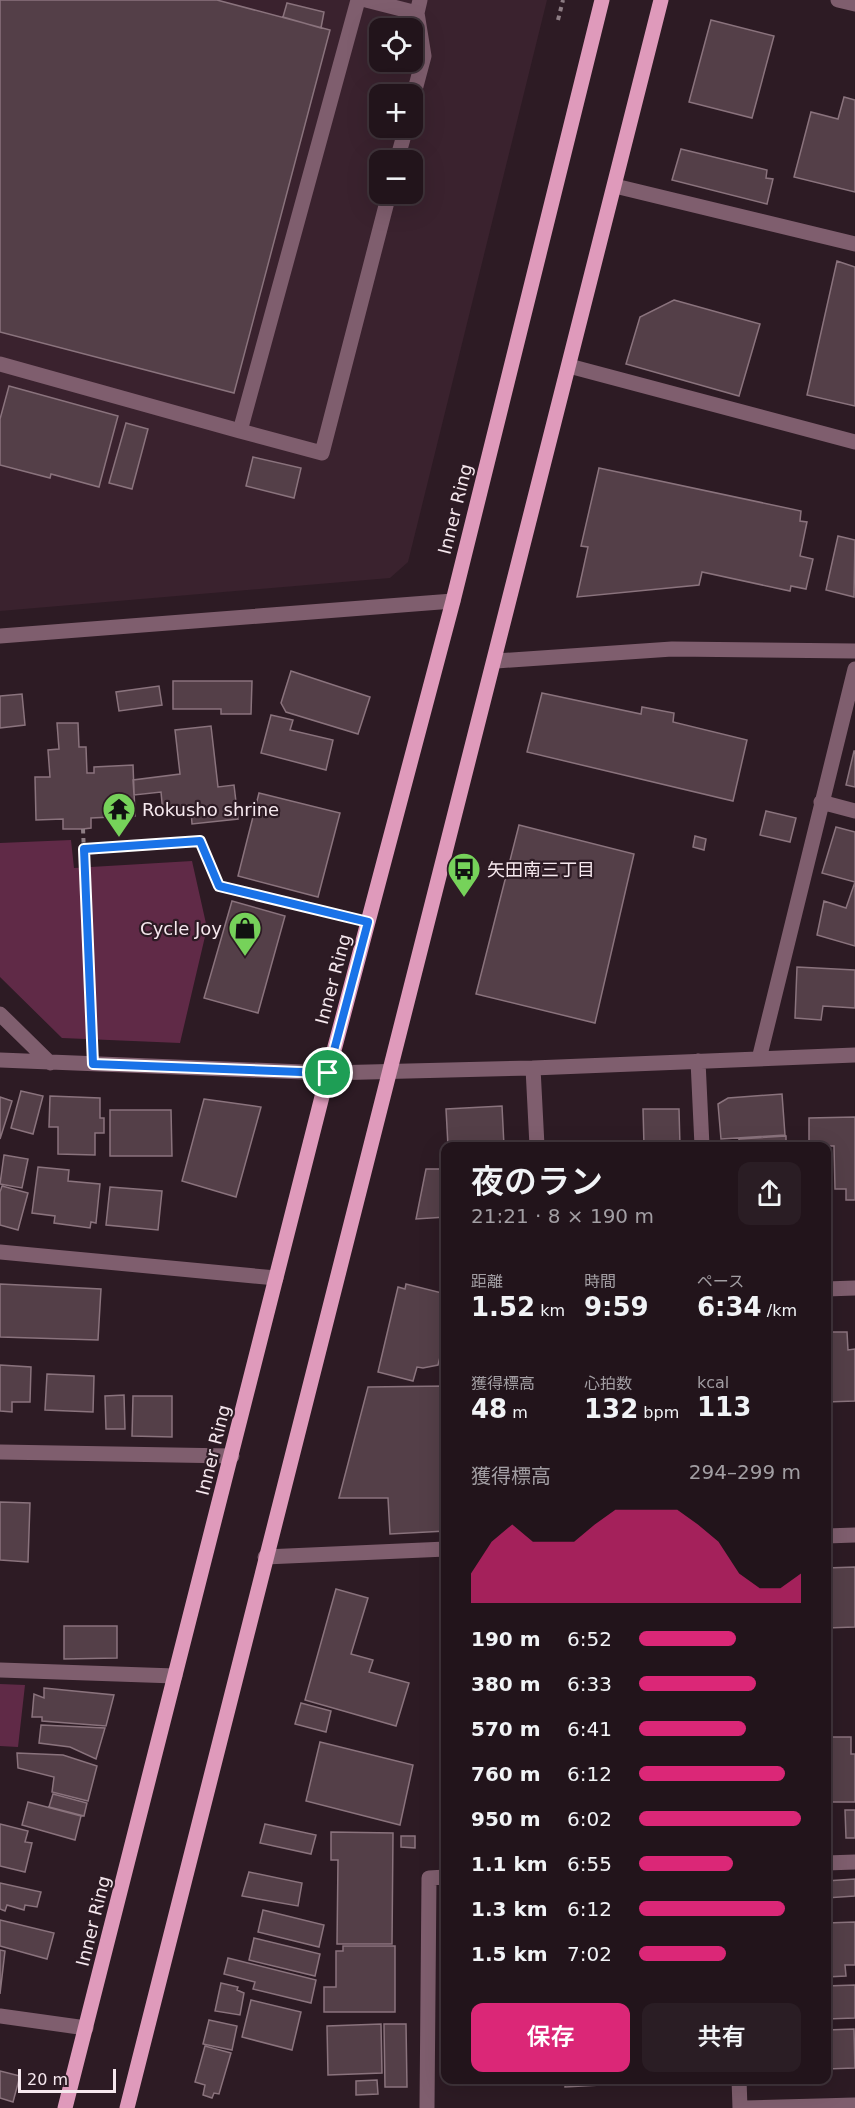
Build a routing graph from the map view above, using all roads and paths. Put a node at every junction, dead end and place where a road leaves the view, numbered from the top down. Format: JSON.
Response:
{"nodes":[{"id":1,"x":357,"y":0,"type":"edge"},
{"id":2,"x":366,"y":0,"type":"edge"},
{"id":3,"x":563,"y":0,"type":"edge"},
{"id":4,"x":602,"y":0,"type":"edge"},
{"id":5,"x":661,"y":0,"type":"edge"},
{"id":6,"x":838,"y":0,"type":"edge"},
{"id":7,"x":855,"y":4,"type":"edge"},
{"id":8,"x":418,"y":7,"type":"edge"},
{"id":9,"x":558,"y":20,"type":"dead end"},
{"id":10,"x":417,"y":84,"type":"edge"},
{"id":11,"x":615,"y":186,"type":"junction"},
{"id":12,"x":386,"y":204,"type":"edge"},
{"id":13,"x":855,"y":244,"type":"edge"},
{"id":14,"x":0,"y":364,"type":"edge"},
{"id":15,"x":569,"y":366,"type":"junction"},
{"id":16,"x":240,"y":431,"type":"junction"},
{"id":17,"x":855,"y":442,"type":"edge"},
{"id":18,"x":453,"y":601,"type":"junction"},
{"id":19,"x":0,"y":636,"type":"edge"},
{"id":20,"x":855,"y":651,"type":"edge"},
{"id":21,"x":496,"y":661,"type":"junction"},
{"id":22,"x":855,"y":669,"type":"edge"},
{"id":23,"x":821,"y":802,"type":"junction"},
{"id":24,"x":855,"y":811,"type":"edge"},
{"id":25,"x":83,"y":829,"type":"dead end"},
{"id":26,"x":84,"y":849,"type":"junction"},
{"id":27,"x":368,"y":922,"type":"junction"},
{"id":28,"x":0,"y":1014,"type":"edge"},
{"id":29,"x":855,"y":1055,"type":"edge"},
{"id":30,"x":759,"y":1059,"type":"junction"},
{"id":31,"x":0,"y":1060,"type":"edge"},
{"id":32,"x":698,"y":1061,"type":"junction"},
{"id":33,"x":50,"y":1062,"type":"junction"},
{"id":34,"x":93,"y":1064,"type":"junction"},
{"id":35,"x":533,"y":1068,"type":"junction"},
{"id":36,"x":390,"y":1072,"type":"junction"},
{"id":37,"x":328,"y":1073,"type":"junction"},
{"id":38,"x":537,"y":1142,"type":"edge"},
{"id":39,"x":702,"y":1142,"type":"edge"},
{"id":40,"x":0,"y":1252,"type":"edge"},
{"id":41,"x":276,"y":1278,"type":"junction"},
{"id":42,"x":855,"y":1288,"type":"edge"},
{"id":43,"x":831,"y":1289,"type":"edge"},
{"id":44,"x":0,"y":1452,"type":"edge"},
{"id":45,"x":232,"y":1456,"type":"junction"},
{"id":46,"x":855,"y":1534,"type":"edge"},
{"id":47,"x":831,"y":1536,"type":"edge"},
{"id":48,"x":441,"y":1549,"type":"edge"},
{"id":49,"x":266,"y":1557,"type":"junction"},
{"id":50,"x":0,"y":1670,"type":"edge"},
{"id":51,"x":175,"y":1677,"type":"junction"},
{"id":52,"x":855,"y":1862,"type":"edge"},
{"id":53,"x":831,"y":1863,"type":"edge"},
{"id":54,"x":441,"y":1877,"type":"edge"},
{"id":55,"x":0,"y":2016,"type":"edge"},
{"id":56,"x":86,"y":2028,"type":"junction"},
{"id":57,"x":739,"y":2084,"type":"edge"},
{"id":58,"x":855,"y":2105,"type":"edge"},
{"id":59,"x":65,"y":2108,"type":"edge"},
{"id":60,"x":128,"y":2108,"type":"edge"},
{"id":61,"x":427,"y":2108,"type":"edge"},
{"id":62,"x":740,"y":2108,"type":"edge"},
{"id":63,"x":745,"y":2108,"type":"edge"}],
"edges":[{"from":1,"to":16,"type":"street"},
{"from":2,"to":8,"type":"street"},
{"from":3,"to":9,"type":"path"},
{"from":4,"to":18,"type":"main road","name":"Inner Ring"},
{"from":5,"to":11,"type":"main road"},
{"from":6,"to":7,"type":"street"},
{"from":8,"to":10,"type":"street"},
{"from":11,"to":13,"type":"street"},
{"from":11,"to":15,"type":"main road"},
{"from":12,"to":16,"type":"street"},
{"from":14,"to":16,"type":"street"},
{"from":15,"to":17,"type":"street"},
{"from":15,"to":21,"type":"main road"},
{"from":18,"to":19,"type":"street"},
{"from":18,"to":27,"type":"main road","name":"Inner Ring"},
{"from":20,"to":21,"type":"street"},
{"from":21,"to":36,"type":"main road"},
{"from":22,"to":23,"type":"street"},
{"from":23,"to":24,"type":"street"},
{"from":23,"to":30,"type":"street"},
{"from":25,"to":26,"type":"path"},
{"from":26,"to":27,"type":"path"},
{"from":26,"to":34,"type":"path"},
{"from":27,"to":37,"type":"main road","name":"Inner Ring"},
{"from":28,"to":33,"type":"street"},
{"from":29,"to":30,"type":"street"},
{"from":30,"to":32,"type":"street"},
{"from":31,"to":33,"type":"street"},
{"from":32,"to":35,"type":"street"},
{"from":32,"to":39,"type":"street"},
{"from":33,"to":34,"type":"street"},
{"from":34,"to":37,"type":"street"},
{"from":35,"to":36,"type":"street"},
{"from":35,"to":38,"type":"street"},
{"from":36,"to":37,"type":"street"},
{"from":36,"to":49,"type":"main road"},
{"from":37,"to":41,"type":"main road","name":"Inner Ring"},
{"from":40,"to":41,"type":"street"},
{"from":41,"to":45,"type":"main road","name":"Inner Ring"},
{"from":42,"to":43,"type":"street"},
{"from":44,"to":45,"type":"street"},
{"from":45,"to":51,"type":"main road","name":"Inner Ring"},
{"from":46,"to":47,"type":"street"},
{"from":48,"to":49,"type":"street"},
{"from":49,"to":60,"type":"main road"},
{"from":50,"to":51,"type":"street"},
{"from":51,"to":56,"type":"main road","name":"Inner Ring"},
{"from":52,"to":53,"type":"street"},
{"from":54,"to":61,"type":"street"},
{"from":55,"to":56,"type":"street"},
{"from":56,"to":59,"type":"main road","name":"Inner Ring"},
{"from":57,"to":62,"type":"street"},
{"from":58,"to":63,"type":"street"}]}
